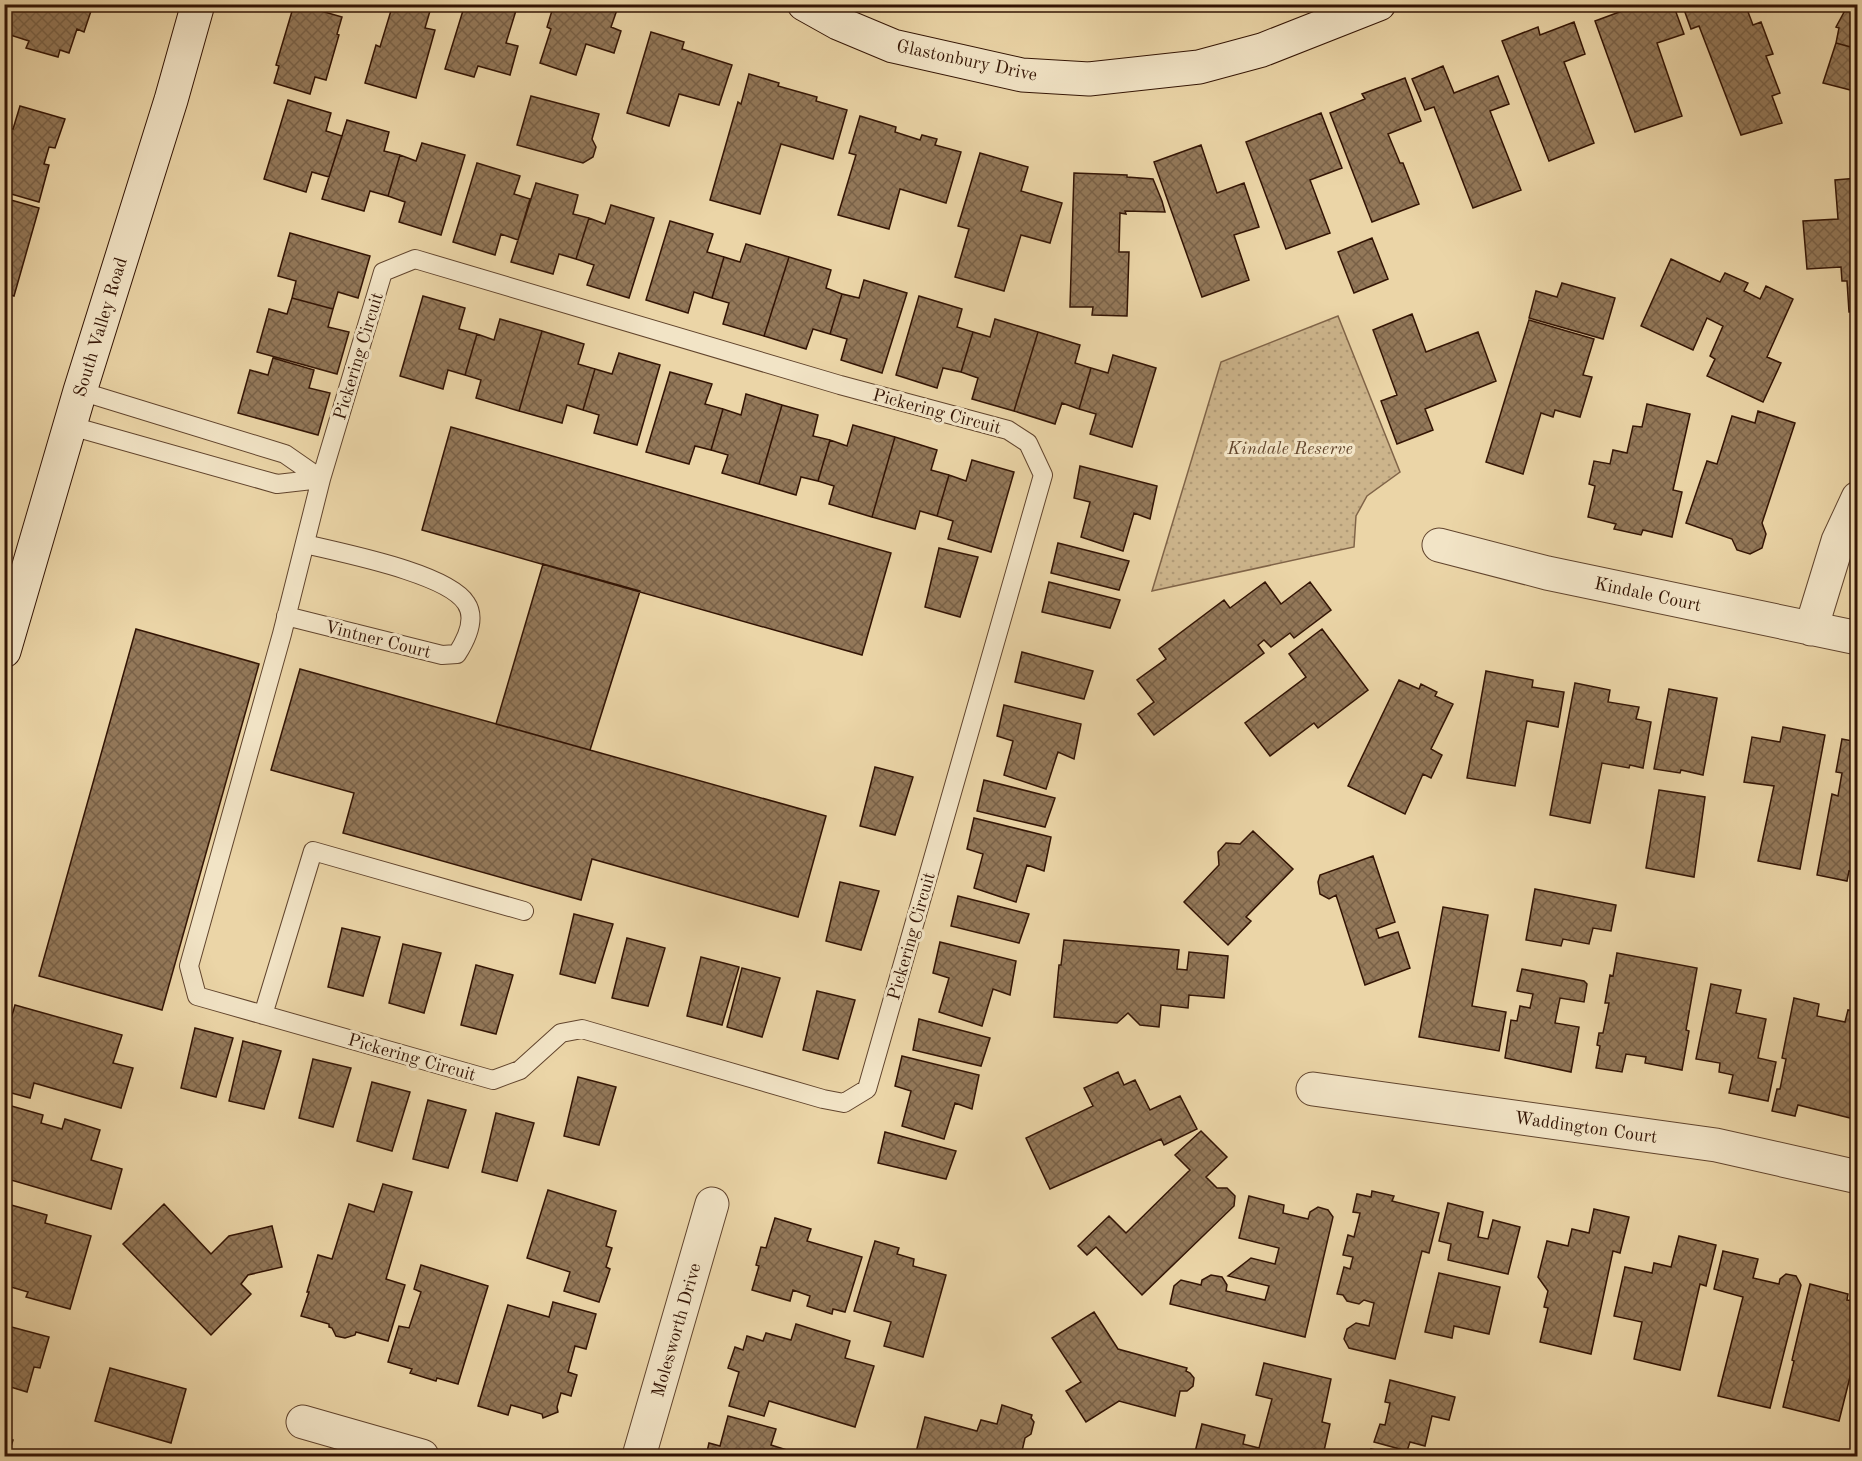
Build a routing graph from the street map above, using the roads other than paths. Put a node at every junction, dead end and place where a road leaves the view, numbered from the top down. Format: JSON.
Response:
{"nodes":[{"id":1,"x":198,"y":4,"type":"edge"},
{"id":2,"x":804,"y":4,"type":"edge"},
{"id":3,"x":1379,"y":4,"type":"edge"},
{"id":4,"x":80,"y":391,"type":"junction"},
{"id":5,"x":71,"y":426,"type":"junction"},
{"id":6,"x":321,"y":479,"type":"junction"},
{"id":7,"x":1857,"y":498,"type":"edge"},
{"id":8,"x":305,"y":544,"type":"junction"},
{"id":9,"x":1439,"y":545,"type":"dead end"},
{"id":10,"x":286,"y":616,"type":"junction"},
{"id":11,"x":1811,"y":629,"type":"junction"},
{"id":12,"x":1857,"y":638,"type":"edge"},
{"id":13,"x":4,"y":651,"type":"edge"},
{"id":14,"x":524,"y":911,"type":"dead end"},
{"id":15,"x":263,"y":1015,"type":"junction"},
{"id":16,"x":1313,"y":1089,"type":"dead end"},
{"id":17,"x":1857,"y":1177,"type":"edge"},
{"id":18,"x":712,"y":1204,"type":"dead end"},
{"id":19,"x":303,"y":1422,"type":"dead end"},
{"id":20,"x":422,"y":1456,"type":"edge"},
{"id":21,"x":639,"y":1456,"type":"edge"}],
"edges":[{"from":1,"to":4,"type":"street","name":"South Valley Road"},
{"from":2,"to":3,"type":"street","name":"Glastonbury Drive"},
{"from":4,"to":5,"type":"street","name":"South Valley Road"},
{"from":4,"to":6,"type":"lane"},
{"from":5,"to":6,"type":"lane"},
{"from":5,"to":13,"type":"street","name":"South Valley Road"},
{"from":6,"to":8,"type":"lane","name":"Pickering Circuit"},
{"from":6,"to":15,"type":"lane","name":"Pickering Circuit"},
{"from":7,"to":11,"type":"street"},
{"from":8,"to":10,"type":"lane","name":"Pickering Circuit"},
{"from":8,"to":10,"type":"lane","name":"Vintner Court"},
{"from":9,"to":11,"type":"street","name":"Kindale Court"},
{"from":10,"to":15,"type":"lane","name":"Pickering Circuit"},
{"from":11,"to":12,"type":"street","name":"Kindale Court"},
{"from":14,"to":15,"type":"lane"},
{"from":16,"to":17,"type":"street","name":"Waddington Court"},
{"from":18,"to":21,"type":"street","name":"Molesworth Drive"},
{"from":19,"to":20,"type":"street"}]}
